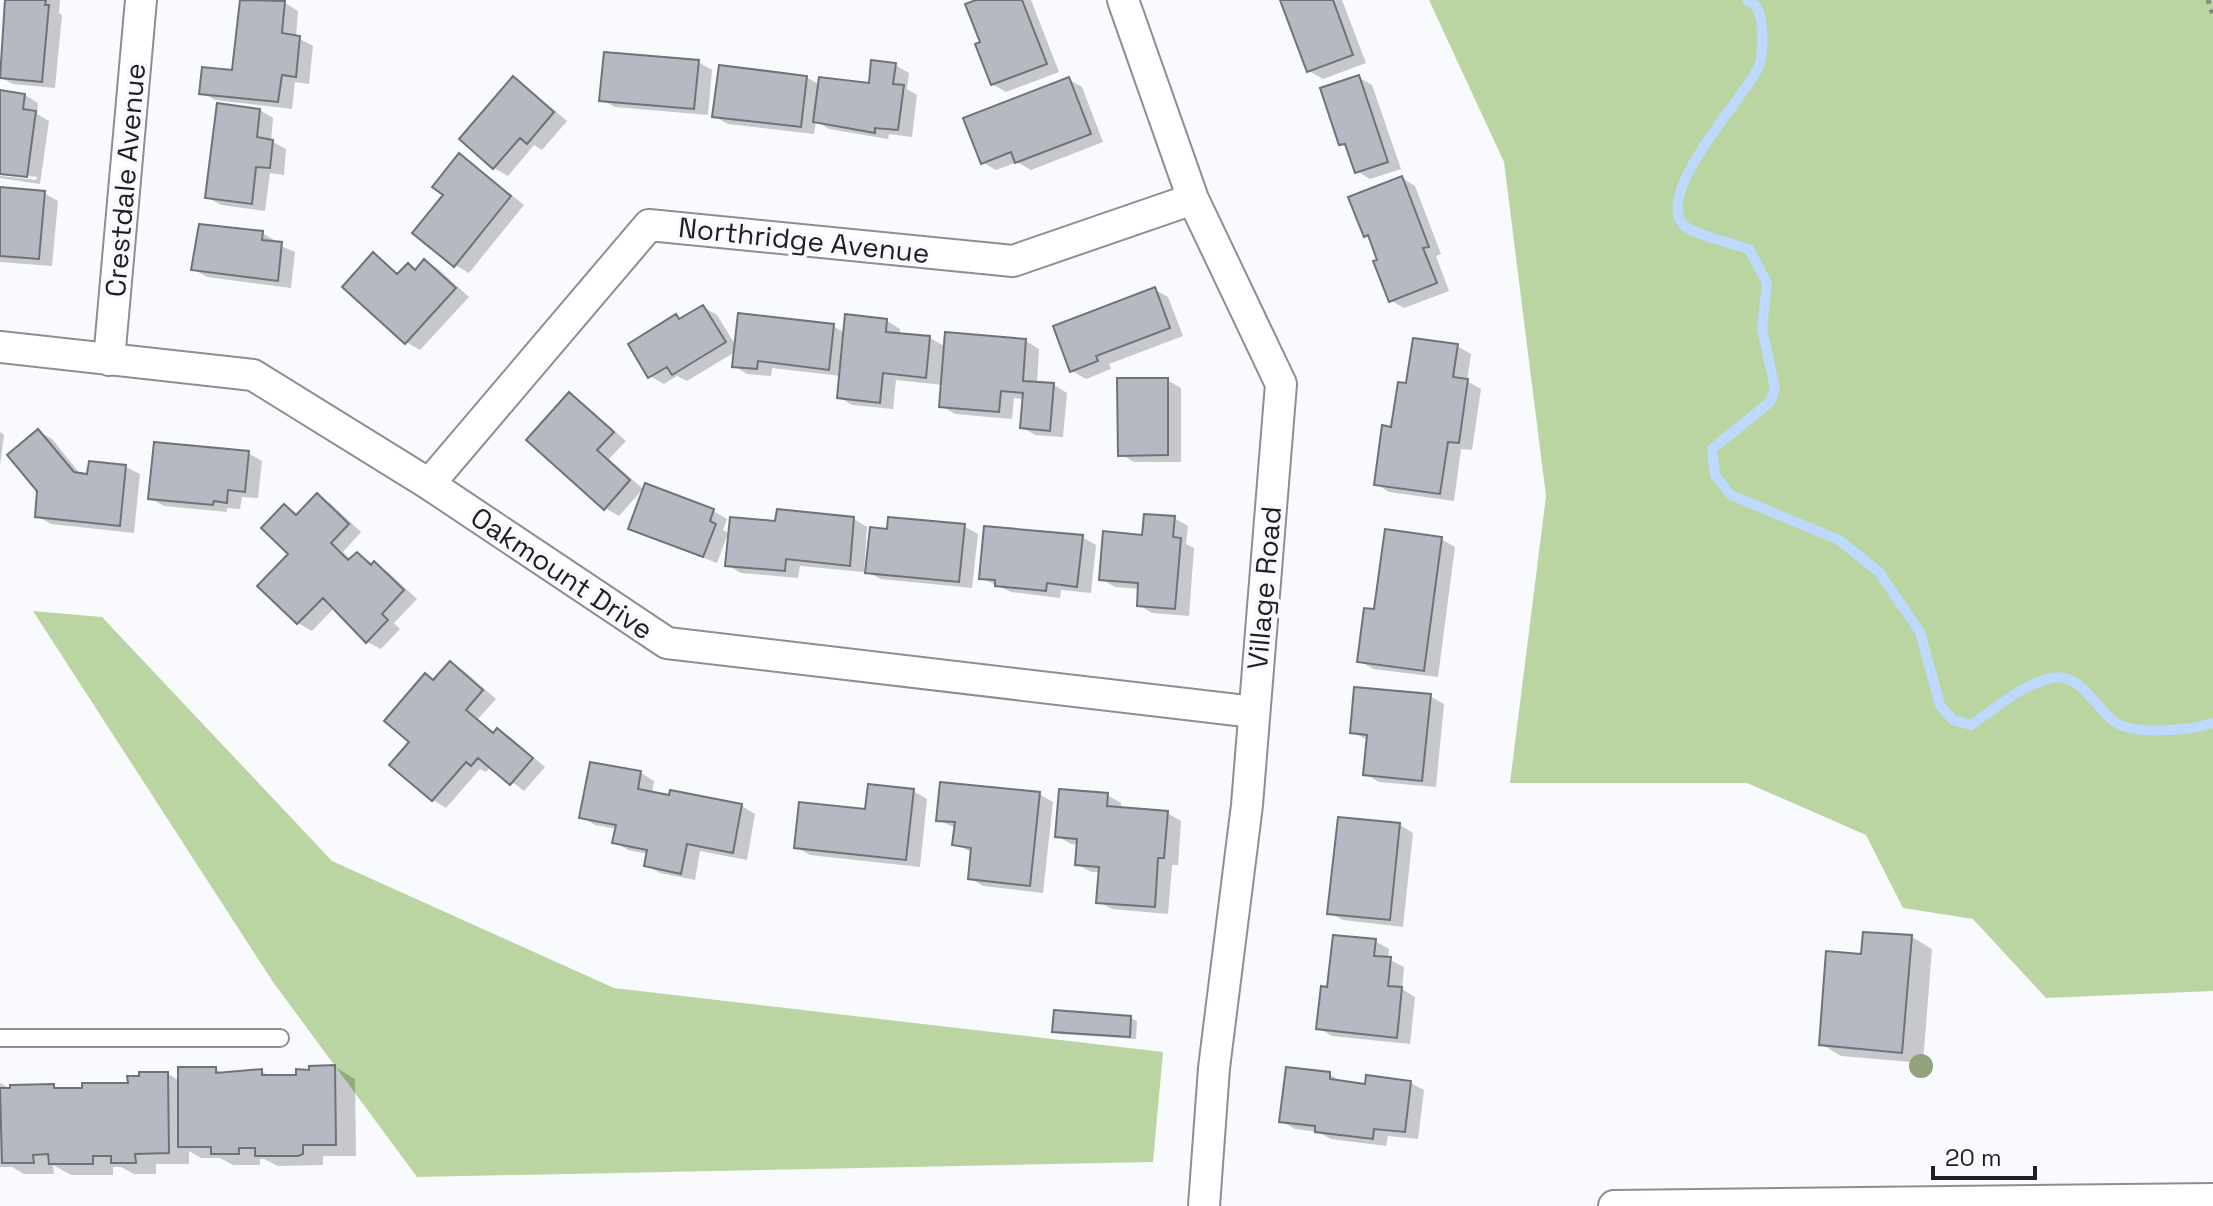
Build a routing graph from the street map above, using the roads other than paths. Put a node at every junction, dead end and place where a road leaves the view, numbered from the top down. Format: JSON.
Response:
{"nodes":[{"id":1,"x":141,"y":0,"type":"edge"},
{"id":2,"x":1123,"y":0,"type":"edge"},
{"id":3,"x":1193,"y":199,"type":"junction"},
{"id":4,"x":0,"y":347,"type":"edge"},
{"id":5,"x":109,"y":360,"type":"junction"},
{"id":6,"x":429,"y":484,"type":"junction"},
{"id":7,"x":1254,"y":712,"type":"junction"},
{"id":8,"x":0,"y":1038,"type":"edge"},
{"id":9,"x":280,"y":1038,"type":"dead end"},
{"id":10,"x":2213,"y":1199,"type":"edge"},
{"id":11,"x":1204,"y":1206,"type":"edge"},
{"id":12,"x":1614,"y":1206,"type":"edge"}],
"edges":[{"from":1,"to":5,"type":"street","name":"Crestdale Avenue"},
{"from":2,"to":3,"type":"street","name":"Village Road"},
{"from":3,"to":6,"type":"street","name":"Northridge Avenue"},
{"from":3,"to":7,"type":"street","name":"Village Road"},
{"from":4,"to":5,"type":"street","name":"Oakmount Drive"},
{"from":5,"to":6,"type":"street","name":"Oakmount Drive"},
{"from":6,"to":7,"type":"street","name":"Oakmount Drive"},
{"from":7,"to":11,"type":"street","name":"Village Road"},
{"from":8,"to":9,"type":"lane"},
{"from":10,"to":12,"type":"street"}]}
